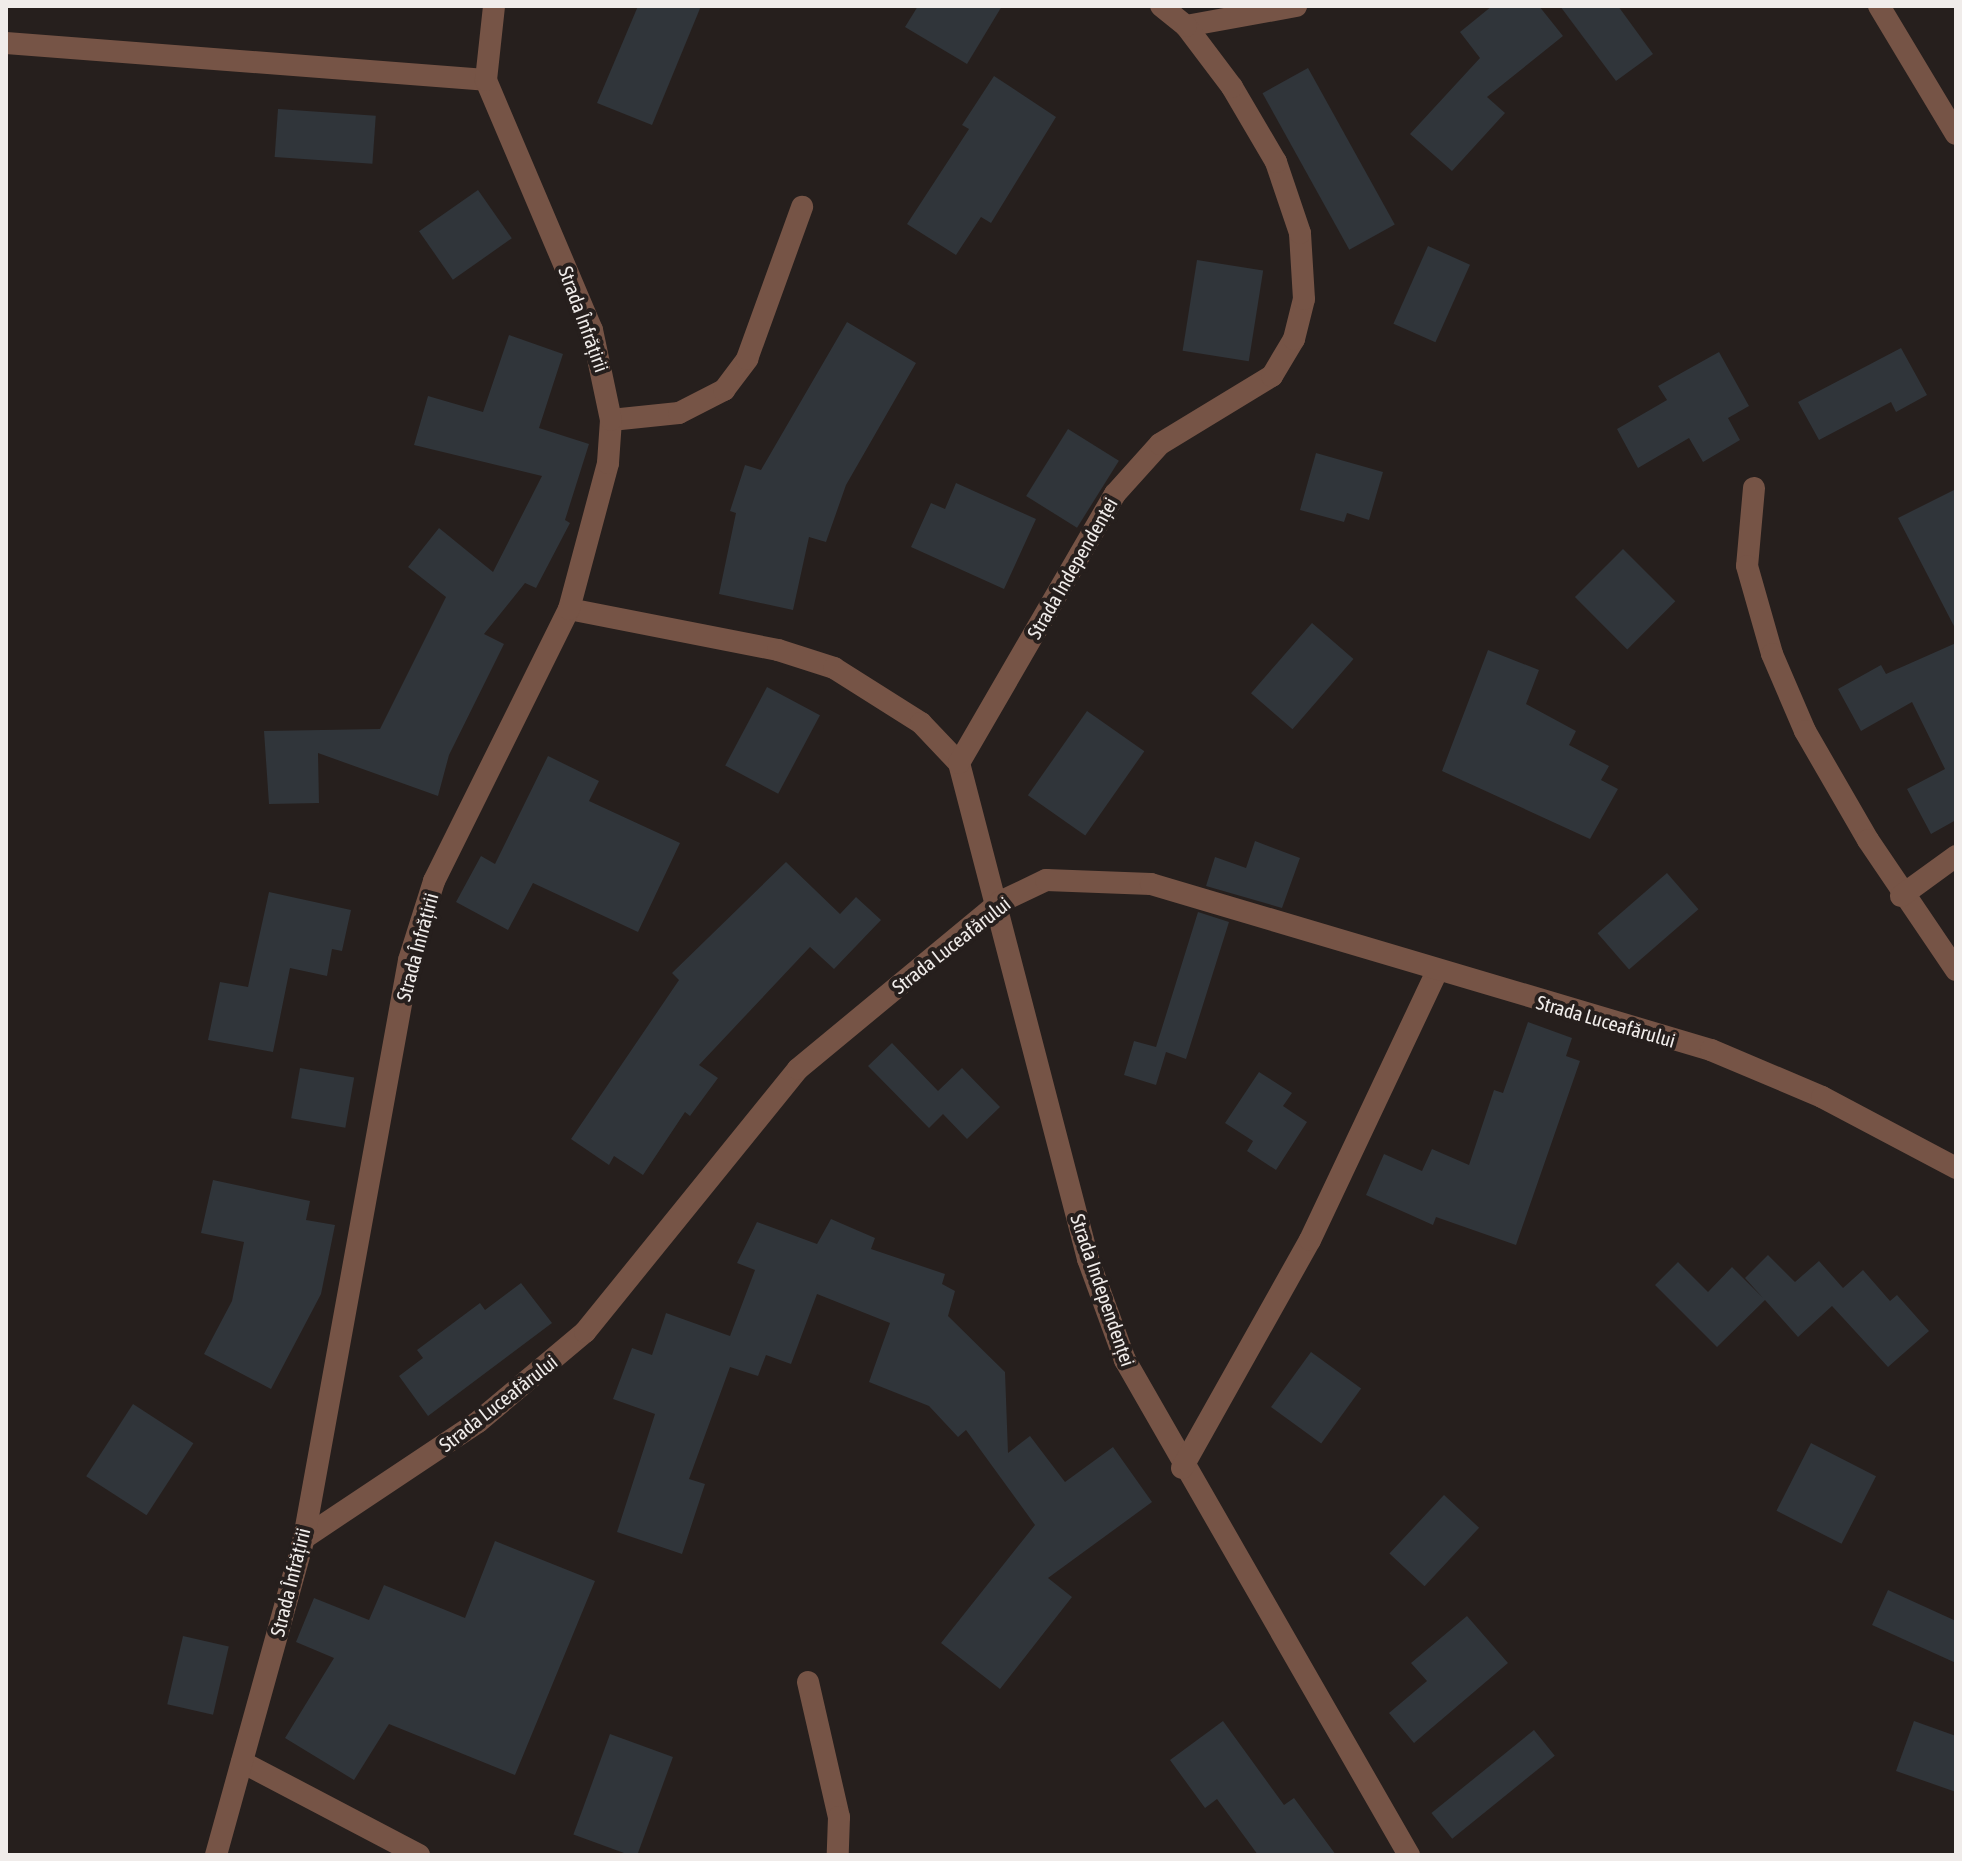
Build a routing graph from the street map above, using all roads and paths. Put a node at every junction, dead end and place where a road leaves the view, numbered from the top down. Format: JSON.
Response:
{"nodes":[{"id":1,"x":494,"y":6,"type":"edge"},
{"id":2,"x":1161,"y":6,"type":"edge"},
{"id":3,"x":1296,"y":6,"type":"edge"},
{"id":4,"x":1879,"y":6,"type":"edge"},
{"id":5,"x":1186,"y":26,"type":"junction"},
{"id":6,"x":6,"y":43,"type":"edge"},
{"id":7,"x":486,"y":80,"type":"junction"},
{"id":8,"x":1956,"y":134,"type":"edge"},
{"id":9,"x":802,"y":207,"type":"dead end"},
{"id":10,"x":611,"y":420,"type":"junction"},
{"id":11,"x":1754,"y":488,"type":"dead end"},
{"id":12,"x":569,"y":609,"type":"junction"},
{"id":13,"x":959,"y":763,"type":"junction"},
{"id":14,"x":1956,"y":856,"type":"edge"},
{"id":15,"x":1901,"y":896,"type":"junction"},
{"id":16,"x":1000,"y":902,"type":"junction"},
{"id":17,"x":1956,"y":970,"type":"edge"},
{"id":18,"x":1436,"y":973,"type":"junction"},
{"id":19,"x":1956,"y":1168,"type":"edge"},
{"id":20,"x":1182,"y":1468,"type":"junction"},
{"id":21,"x":304,"y":1538,"type":"junction"},
{"id":22,"x":808,"y":1682,"type":"dead end"},
{"id":23,"x":242,"y":1762,"type":"junction"},
{"id":24,"x":216,"y":1855,"type":"edge"},
{"id":25,"x":419,"y":1855,"type":"edge"},
{"id":26,"x":838,"y":1855,"type":"edge"},
{"id":27,"x":1409,"y":1855,"type":"edge"}],
"edges":[{"from":1,"to":7,"type":"street"},
{"from":2,"to":5,"type":"street","name":"Strada Independenței"},
{"from":3,"to":5,"type":"street"},
{"from":4,"to":8,"type":"street"},
{"from":5,"to":13,"type":"street","name":"Strada Independenței"},
{"from":6,"to":7,"type":"street"},
{"from":7,"to":10,"type":"street","name":"Strada Înfrățirii"},
{"from":9,"to":10,"type":"street"},
{"from":10,"to":12,"type":"street","name":"Strada Înfrățirii"},
{"from":11,"to":15,"type":"street"},
{"from":12,"to":13,"type":"street","name":"Strada Independenței"},
{"from":12,"to":21,"type":"street","name":"Strada Înfrățirii"},
{"from":13,"to":16,"type":"street","name":"Strada Independenței"},
{"from":14,"to":15,"type":"street"},
{"from":15,"to":17,"type":"street"},
{"from":16,"to":18,"type":"street","name":"Strada Luceafărului"},
{"from":16,"to":20,"type":"street","name":"Strada Independenței"},
{"from":16,"to":21,"type":"street","name":"Strada Luceafărului"},
{"from":18,"to":19,"type":"street","name":"Strada Luceafărului"},
{"from":18,"to":20,"type":"street"},
{"from":20,"to":27,"type":"street","name":"Strada Independenței"},
{"from":21,"to":23,"type":"street","name":"Strada Înfrățirii"},
{"from":22,"to":26,"type":"street"},
{"from":23,"to":24,"type":"street","name":"Strada Înfrățirii"},
{"from":23,"to":25,"type":"street"}]}
